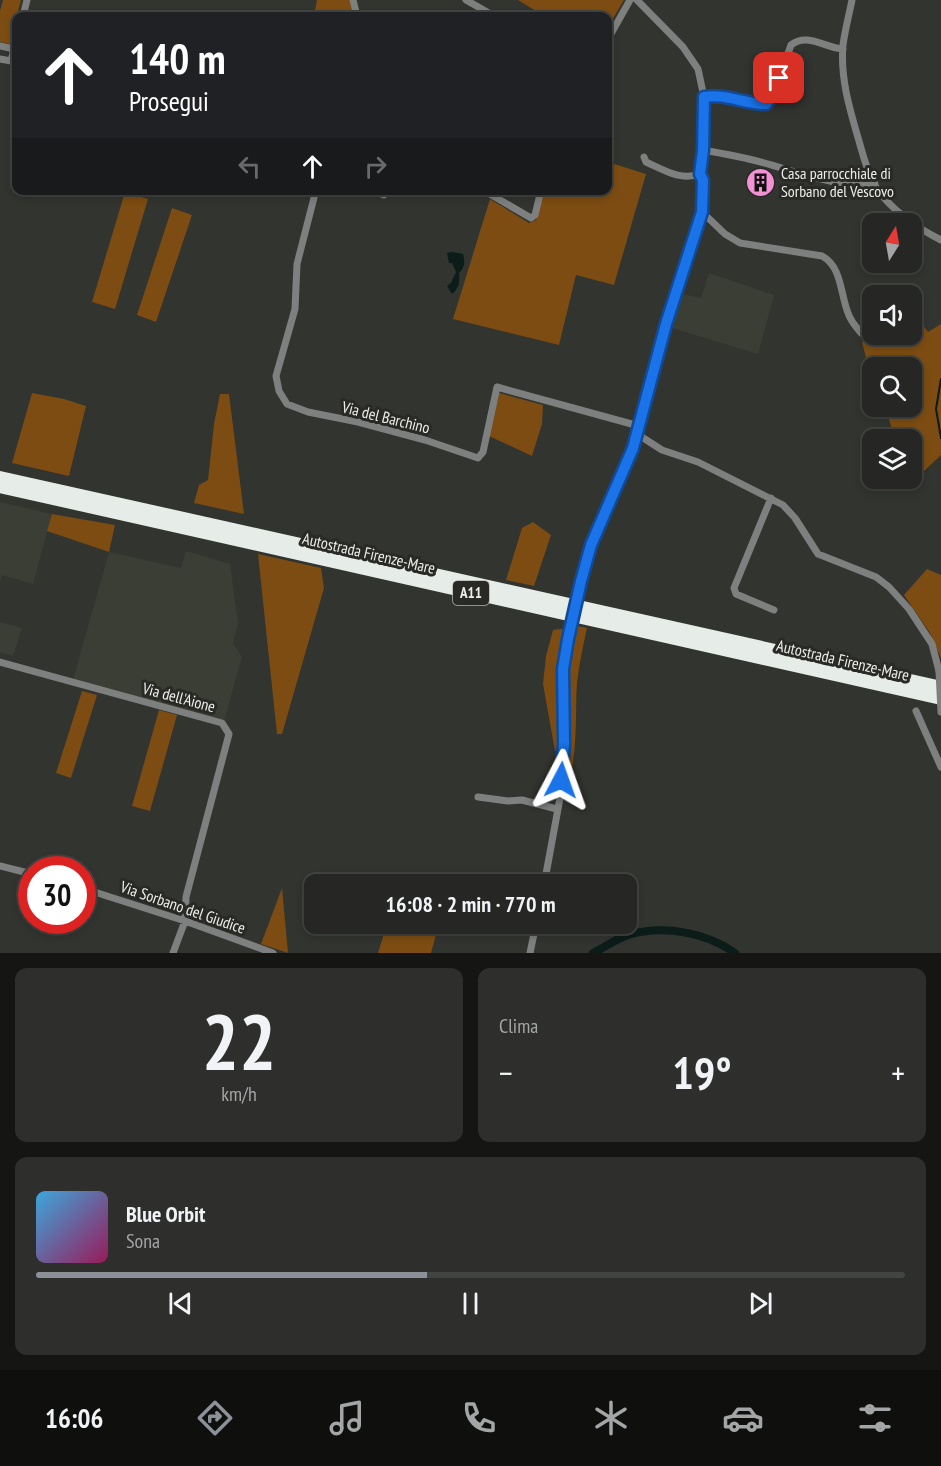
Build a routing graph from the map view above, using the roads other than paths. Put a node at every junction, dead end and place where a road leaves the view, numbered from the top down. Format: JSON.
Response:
{"nodes":[{"id":1,"x":466,"y":0,"type":"edge"},
{"id":2,"x":630,"y":0,"type":"edge"},
{"id":3,"x":637,"y":0,"type":"edge"},
{"id":4,"x":852,"y":0,"type":"edge"},
{"id":5,"x":484,"y":12,"type":"edge"},
{"id":6,"x":612,"y":32,"type":"edge"},
{"id":7,"x":843,"y":49,"type":"junction"},
{"id":8,"x":12,"y":57,"type":"edge"},
{"id":9,"x":0,"y":59,"type":"edge"},
{"id":10,"x":704,"y":97,"type":"junction"},
{"id":11,"x":703,"y":150,"type":"junction"},
{"id":12,"x":644,"y":157,"type":"dead end"},
{"id":13,"x":700,"y":174,"type":"junction"},
{"id":14,"x":875,"y":184,"type":"junction"},
{"id":15,"x":315,"y":195,"type":"edge"},
{"id":16,"x":491,"y":195,"type":"edge"},
{"id":17,"x":540,"y":195,"type":"edge"},
{"id":18,"x":702,"y":212,"type":"junction"},
{"id":19,"x":941,"y":240,"type":"edge"},
{"id":20,"x":861,"y":333,"type":"dead end"},
{"id":21,"x":639,"y":426,"type":"junction"},
{"id":22,"x":636,"y":434,"type":"junction"},
{"id":23,"x":0,"y":477,"type":"edge"},
{"id":24,"x":0,"y":487,"type":"edge"},
{"id":25,"x":771,"y":498,"type":"junction"},
{"id":26,"x":774,"y":610,"type":"dead end"},
{"id":27,"x":0,"y":662,"type":"edge"},
{"id":28,"x":941,"y":687,"type":"edge"},
{"id":29,"x":941,"y":699,"type":"edge"},
{"id":30,"x":916,"y":711,"type":"dead end"},
{"id":31,"x":941,"y":712,"type":"edge"},
{"id":32,"x":941,"y":767,"type":"edge"},
{"id":33,"x":478,"y":797,"type":"dead end"},
{"id":34,"x":557,"y":809,"type":"junction"},
{"id":35,"x":0,"y":866,"type":"edge"},
{"id":36,"x":18,"y":870,"type":"edge"},
{"id":37,"x":546,"y":874,"type":"edge"},
{"id":38,"x":96,"y":893,"type":"edge"},
{"id":39,"x":184,"y":921,"type":"junction"},
{"id":40,"x":534,"y":934,"type":"edge"},
{"id":41,"x":173,"y":953,"type":"edge"},
{"id":42,"x":273,"y":953,"type":"edge"},
{"id":43,"x":530,"y":953,"type":"edge"}],
"edges":[{"from":1,"to":5,"type":"street"},
{"from":2,"to":6,"type":"street"},
{"from":3,"to":10,"type":"street"},
{"from":4,"to":7,"type":"street"},
{"from":7,"to":10,"type":"street"},
{"from":7,"to":14,"type":"street"},
{"from":8,"to":9,"type":"street"},
{"from":10,"to":11,"type":"street"},
{"from":11,"to":13,"type":"street"},
{"from":11,"to":14,"type":"street"},
{"from":12,"to":13,"type":"street"},
{"from":13,"to":18,"type":"street"},
{"from":14,"to":19,"type":"street"},
{"from":15,"to":21,"type":"street","name":"Via del Barchino"},
{"from":16,"to":17,"type":"street"},
{"from":18,"to":20,"type":"street"},
{"from":18,"to":21,"type":"street"},
{"from":21,"to":22,"type":"street"},
{"from":22,"to":25,"type":"street"},
{"from":22,"to":34,"type":"street","bridge":true},
{"from":23,"to":28,"type":"highway","name":"Autostrada Firenze-Mare","number":"A11"},
{"from":24,"to":29,"type":"highway","name":"Autostrada Firenze-Mare","number":"A11"},
{"from":25,"to":26,"type":"street"},
{"from":25,"to":31,"type":"street","bridge":true},
{"from":27,"to":39,"type":"street","name":"Via dell'Aione"},
{"from":30,"to":32,"type":"street"},
{"from":33,"to":34,"type":"street"},
{"from":34,"to":37,"type":"street"},
{"from":35,"to":36,"type":"street"},
{"from":38,"to":39,"type":"street","name":"Via Sorbano del Giudice"},
{"from":39,"to":41,"type":"street"},
{"from":39,"to":42,"type":"street","name":"Via Sorbano del Giudice"},
{"from":40,"to":43,"type":"street"}]}
